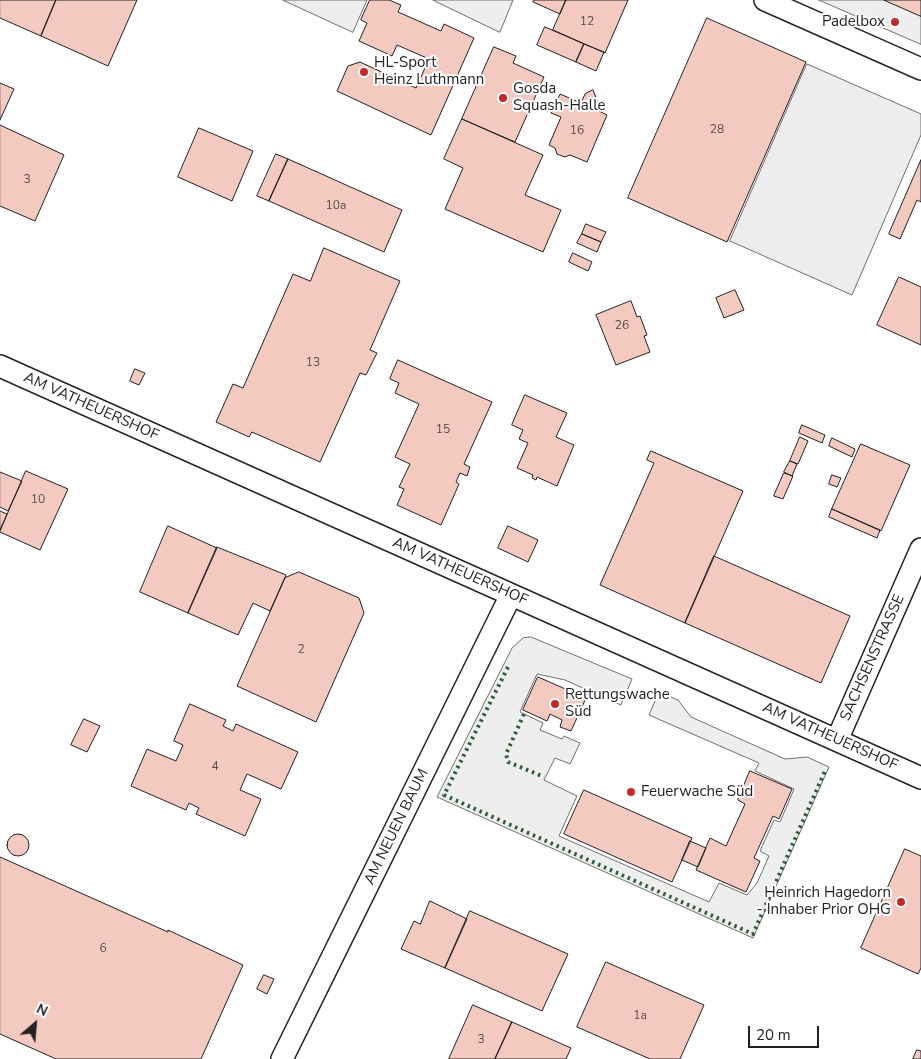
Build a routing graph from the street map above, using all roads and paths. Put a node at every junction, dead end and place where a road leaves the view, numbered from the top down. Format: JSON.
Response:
{"nodes":[{"id":1,"x":765,"y":0,"type":"edge"},
{"id":2,"x":921,"y":70,"type":"edge"},
{"id":3,"x":0,"y":366,"type":"edge"},
{"id":4,"x":921,"y":549,"type":"edge"},
{"id":5,"x":511,"y":595,"type":"junction"},
{"id":6,"x":837,"y":740,"type":"junction"},
{"id":7,"x":921,"y":778,"type":"edge"},
{"id":8,"x":282,"y":1059,"type":"edge"}],
"edges":[{"from":1,"to":2,"type":"street"},
{"from":3,"to":5,"type":"street","name":"AM VATHEUERSHOF"},
{"from":4,"to":6,"type":"street","name":"SACHSENSTRASSE"},
{"from":5,"to":6,"type":"street","name":"AM VATHEUERSHOF"},
{"from":5,"to":8,"type":"street","name":"AM NEUEN BAUM"},
{"from":6,"to":7,"type":"street","name":"AM VATHEUERSHOF"}]}
